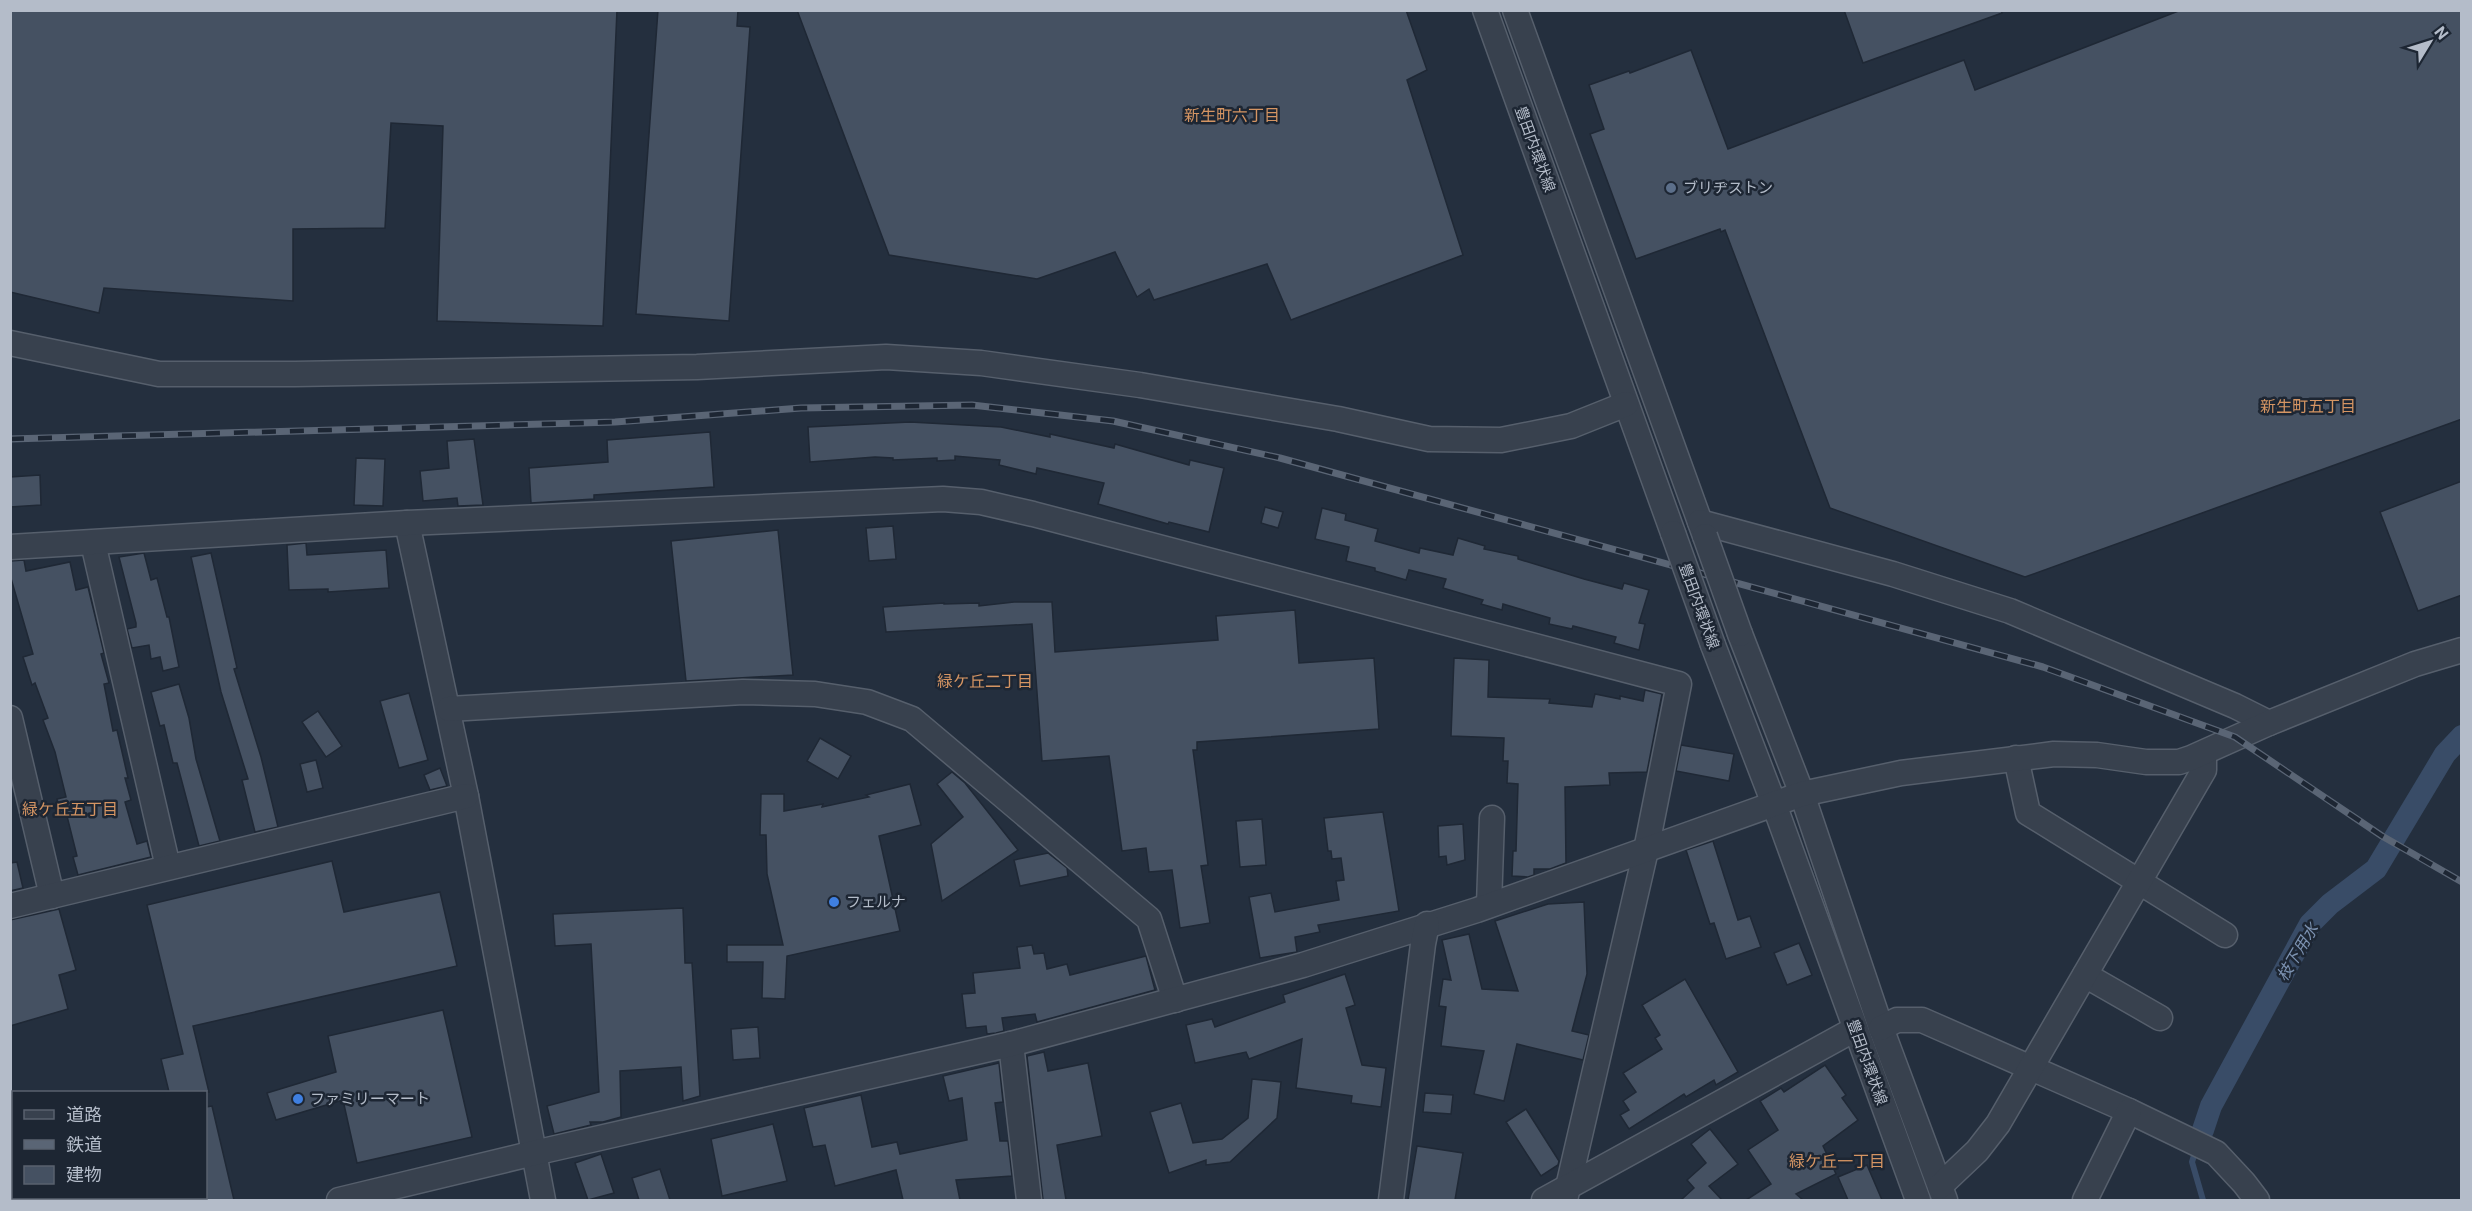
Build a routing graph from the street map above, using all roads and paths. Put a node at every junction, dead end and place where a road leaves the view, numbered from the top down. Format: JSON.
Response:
{"nodes":[{"id":1,"x":1485,"y":10,"type":"edge"},
{"id":2,"x":1515,"y":10,"type":"edge"},
{"id":3,"x":10,"y":343,"type":"edge"},
{"id":4,"x":1626,"y":404,"type":"junction"},
{"id":5,"x":407,"y":523,"type":"junction"},
{"id":6,"x":1703,"y":529,"type":"junction"},
{"id":7,"x":93,"y":543,"type":"junction"},
{"id":8,"x":10,"y":547,"type":"edge"},
{"id":9,"x":2462,"y":650,"type":"edge"},
{"id":10,"x":449,"y":709,"type":"junction"},
{"id":11,"x":10,"y":718,"type":"edge"},
{"id":12,"x":2270,"y":723,"type":"junction"},
{"id":13,"x":2204,"y":754,"type":"junction"},
{"id":14,"x":2016,"y":758,"type":"junction"},
{"id":15,"x":17,"y":779,"type":"edge"},
{"id":16,"x":1802,"y":794,"type":"junction"},
{"id":17,"x":466,"y":796,"type":"junction"},
{"id":18,"x":1774,"y":804,"type":"junction"},
{"id":19,"x":1492,"y":818,"type":"dead end"},
{"id":20,"x":1646,"y":850,"type":"junction"},
{"id":21,"x":168,"y":867,"type":"junction"},
{"id":22,"x":2139,"y":882,"type":"junction"},
{"id":23,"x":52,"y":896,"type":"junction"},
{"id":24,"x":1489,"y":905,"type":"junction"},
{"id":25,"x":10,"y":906,"type":"edge"},
{"id":26,"x":1427,"y":924,"type":"junction"},
{"id":27,"x":2224,"y":935,"type":"dead end"},
{"id":28,"x":2085,"y":975,"type":"junction"},
{"id":29,"x":1175,"y":1000,"type":"junction"},
{"id":30,"x":2160,"y":1018,"type":"dead end"},
{"id":31,"x":1881,"y":1028,"type":"junction"},
{"id":32,"x":1855,"y":1029,"type":"junction"},
{"id":33,"x":1011,"y":1044,"type":"junction"},
{"id":34,"x":2031,"y":1068,"type":"junction"},
{"id":35,"x":2129,"y":1111,"type":"junction"},
{"id":36,"x":534,"y":1153,"type":"junction"},
{"id":37,"x":1567,"y":1193,"type":"edge"},
{"id":38,"x":1943,"y":1193,"type":"edge"},
{"id":39,"x":339,"y":1200,"type":"edge"},
{"id":40,"x":543,"y":1200,"type":"edge"},
{"id":41,"x":1029,"y":1200,"type":"edge"},
{"id":42,"x":1391,"y":1200,"type":"edge"},
{"id":43,"x":1544,"y":1200,"type":"edge"},
{"id":44,"x":1915,"y":1200,"type":"edge"},
{"id":45,"x":2085,"y":1200,"type":"edge"},
{"id":46,"x":2257,"y":1200,"type":"edge"}],
"edges":[{"from":1,"to":4,"type":"street","name":"豊田内環状線"},
{"from":2,"to":6,"type":"street","name":"豊田内環状線"},
{"from":3,"to":4,"type":"street"},
{"from":4,"to":18,"type":"street","name":"豊田内環状線","bridge":true},
{"from":5,"to":7,"type":"street"},
{"from":5,"to":10,"type":"street"},
{"from":5,"to":20,"type":"street"},
{"from":6,"to":12,"type":"street"},
{"from":6,"to":16,"type":"street","name":"豊田内環状線","bridge":true},
{"from":7,"to":8,"type":"street"},
{"from":7,"to":21,"type":"street"},
{"from":9,"to":12,"type":"street"},
{"from":10,"to":17,"type":"street"},
{"from":10,"to":29,"type":"street"},
{"from":11,"to":15,"type":"street"},
{"from":12,"to":13,"type":"street"},
{"from":13,"to":14,"type":"street"},
{"from":13,"to":22,"type":"street"},
{"from":14,"to":16,"type":"street"},
{"from":14,"to":22,"type":"street"},
{"from":15,"to":23,"type":"street"},
{"from":16,"to":18,"type":"street"},
{"from":16,"to":31,"type":"street","name":"豊田内環状線"},
{"from":17,"to":21,"type":"street"},
{"from":17,"to":36,"type":"street"},
{"from":18,"to":20,"type":"street"},
{"from":18,"to":32,"type":"street","name":"豊田内環状線"},
{"from":19,"to":24,"type":"street"},
{"from":20,"to":24,"type":"street"},
{"from":20,"to":37,"type":"street"},
{"from":21,"to":23,"type":"street"},
{"from":22,"to":27,"type":"street"},
{"from":22,"to":28,"type":"street"},
{"from":23,"to":25,"type":"street"},
{"from":24,"to":26,"type":"street"},
{"from":26,"to":29,"type":"street"},
{"from":26,"to":42,"type":"street"},
{"from":28,"to":30,"type":"street"},
{"from":28,"to":34,"type":"street"},
{"from":29,"to":33,"type":"street"},
{"from":31,"to":34,"type":"street"},
{"from":31,"to":38,"type":"street","name":"豊田内環状線"},
{"from":32,"to":37,"type":"street"},
{"from":32,"to":44,"type":"street","name":"豊田内環状線"},
{"from":33,"to":36,"type":"street"},
{"from":33,"to":41,"type":"street"},
{"from":34,"to":35,"type":"street"},
{"from":34,"to":38,"type":"street"},
{"from":35,"to":45,"type":"street"},
{"from":35,"to":46,"type":"street"},
{"from":36,"to":39,"type":"street"},
{"from":36,"to":40,"type":"street"},
{"from":37,"to":43,"type":"street"}]}
